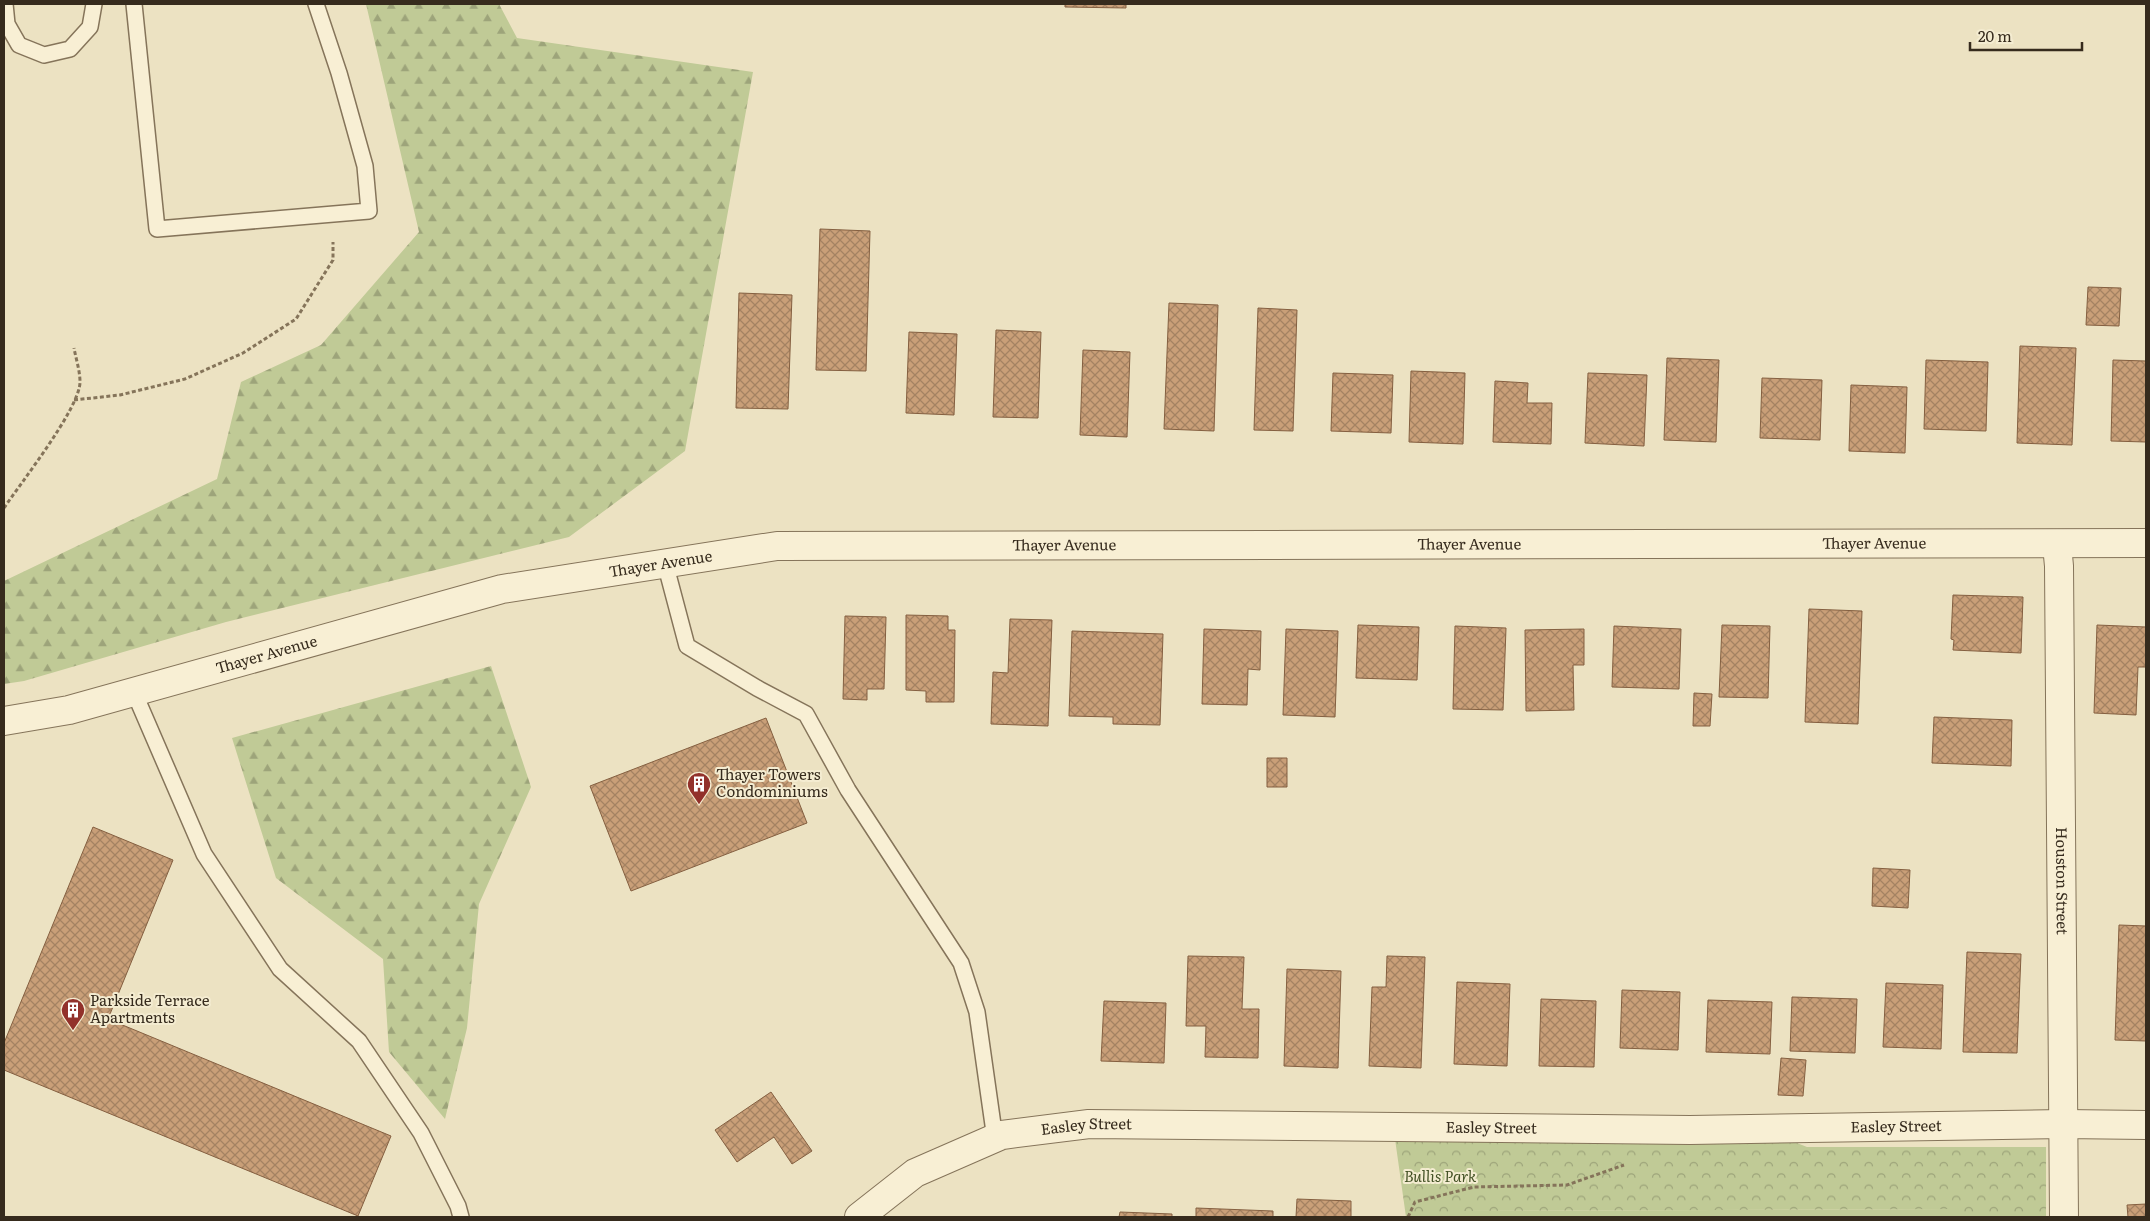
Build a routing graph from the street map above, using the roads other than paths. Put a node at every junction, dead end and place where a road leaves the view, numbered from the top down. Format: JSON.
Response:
{"nodes":[{"id":1,"x":5,"y":4,"type":"edge"},
{"id":2,"x":94,"y":4,"type":"edge"},
{"id":3,"x":134,"y":4,"type":"edge"},
{"id":4,"x":316,"y":4,"type":"edge"},
{"id":5,"x":2146,"y":543,"type":"edge"},
{"id":6,"x":2056,"y":545,"type":"junction"},
{"id":7,"x":665,"y":563,"type":"junction"},
{"id":8,"x":134,"y":692,"type":"junction"},
{"id":9,"x":4,"y":721,"type":"edge"},
{"id":10,"x":2064,"y":1124,"type":"junction"},
{"id":11,"x":2146,"y":1125,"type":"edge"},
{"id":12,"x":995,"y":1139,"type":"junction"},
{"id":13,"x":461,"y":1217,"type":"edge"},
{"id":14,"x":860,"y":1217,"type":"edge"},
{"id":15,"x":2064,"y":1217,"type":"edge"}],
"edges":[{"from":1,"to":2,"type":"lane"},
{"from":3,"to":4,"type":"lane"},
{"from":5,"to":6,"type":"street","name":"Thayer Avenue"},
{"from":6,"to":7,"type":"street","name":"Thayer Avenue"},
{"from":6,"to":10,"type":"street","name":"Houston Street"},
{"from":7,"to":8,"type":"street","name":"Thayer Avenue"},
{"from":7,"to":12,"type":"lane"},
{"from":8,"to":9,"type":"street","name":"Thayer Avenue"},
{"from":8,"to":13,"type":"lane"},
{"from":10,"to":11,"type":"street","name":"Easley Street"},
{"from":10,"to":12,"type":"street","name":"Easley Street"},
{"from":10,"to":15,"type":"street","name":"Houston Street"},
{"from":12,"to":14,"type":"street","name":"Easley Street"}]}
